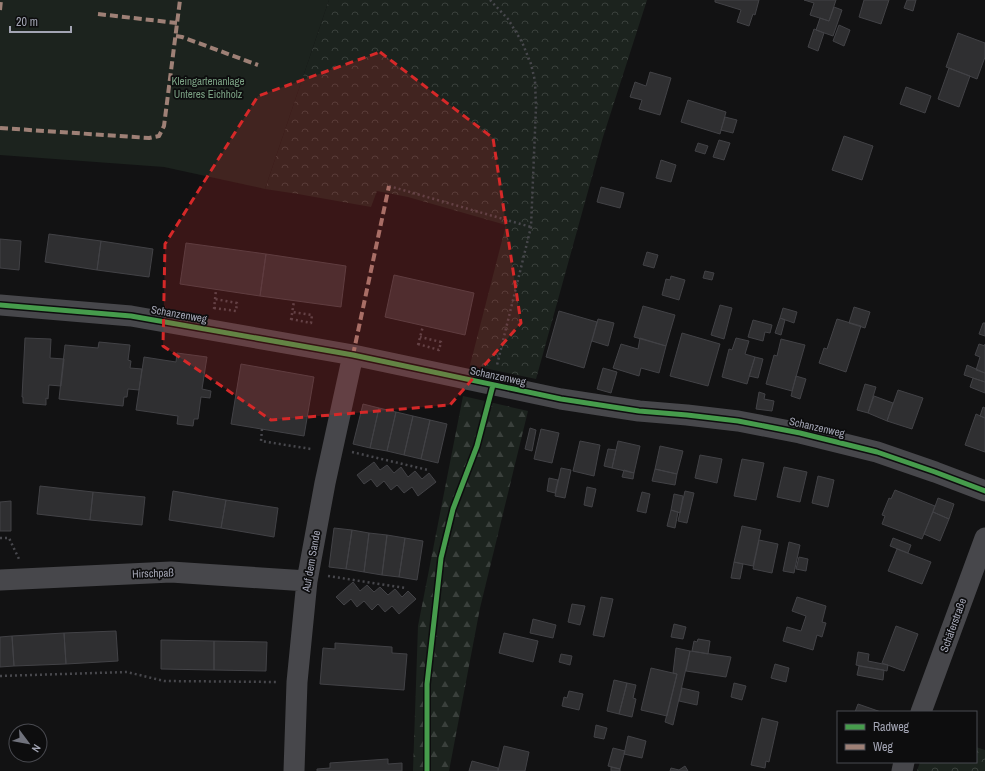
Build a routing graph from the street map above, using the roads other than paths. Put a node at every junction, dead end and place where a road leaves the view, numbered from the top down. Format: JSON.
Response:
{"nodes":[{"id":1,"x":0,"y":305,"type":"edge"},
{"id":2,"x":353,"y":355,"type":"junction"},
{"id":3,"x":985,"y":491,"type":"edge"},
{"id":4,"x":985,"y":538,"type":"edge"},
{"id":5,"x":308,"y":577,"type":"junction"},
{"id":6,"x":0,"y":580,"type":"edge"},
{"id":7,"x":921,"y":711,"type":"edge"},
{"id":8,"x":294,"y":771,"type":"edge"}],
"edges":[{"from":1,"to":2,"type":"street","name":"Schanzenweg"},
{"from":2,"to":3,"type":"street","name":"Schanzenweg"},
{"from":2,"to":5,"type":"street","name":"Auf dem Sande"},
{"from":4,"to":7,"type":"street","name":"Schäferstraße"},
{"from":5,"to":6,"type":"street","name":"Hirschpaß"},
{"from":5,"to":8,"type":"street","name":"Auf dem Sande"}]}
